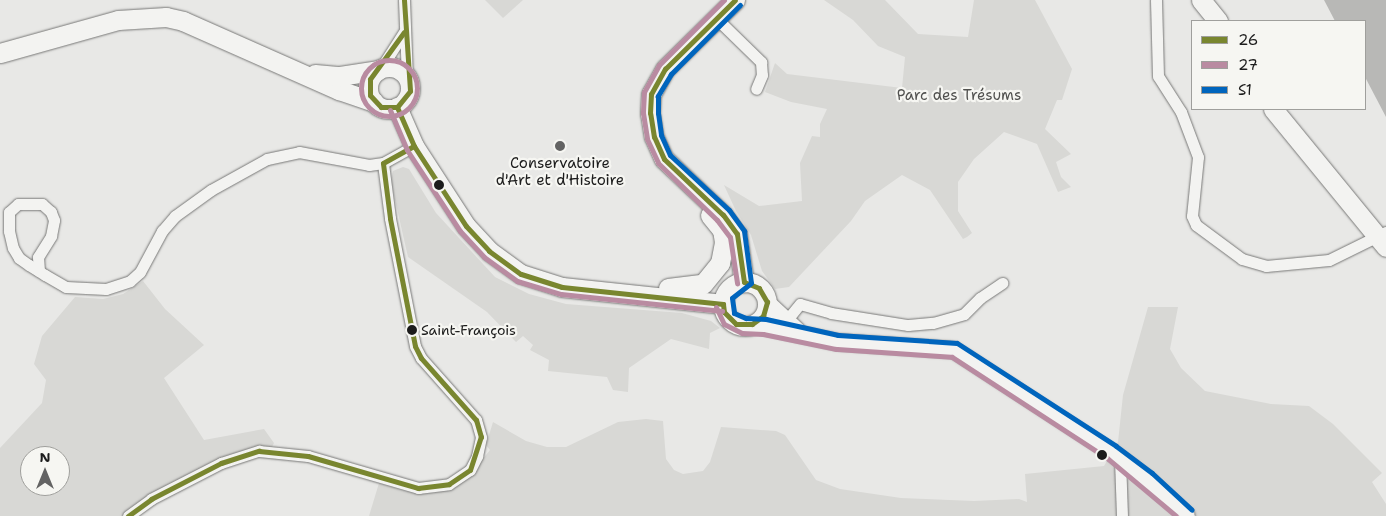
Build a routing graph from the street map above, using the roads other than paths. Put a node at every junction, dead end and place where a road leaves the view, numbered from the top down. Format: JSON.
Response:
{"nodes":[{"id":1,"x":404,"y":0,"type":"edge"},
{"id":2,"x":736,"y":0,"type":"edge"},
{"id":3,"x":1156,"y":0,"type":"edge"},
{"id":4,"x":1187,"y":0,"type":"edge"},
{"id":5,"x":1201,"y":0,"type":"edge"},
{"id":6,"x":716,"y":18,"type":"junction"},
{"id":7,"x":1203,"y":20,"type":"edge"},
{"id":8,"x":1217,"y":20,"type":"edge"},
{"id":9,"x":404,"y":32,"type":"junction"},
{"id":10,"x":0,"y":53,"type":"edge"},
{"id":11,"x":380,"y":69,"type":"junction"},
{"id":12,"x":297,"y":72,"type":"junction"},
{"id":13,"x":407,"y":77,"type":"junction"},
{"id":14,"x":756,"y":89,"type":"dead end"},
{"id":15,"x":374,"y":102,"type":"junction"},
{"id":16,"x":397,"y":107,"type":"junction"},
{"id":17,"x":1274,"y":110,"type":"edge"},
{"id":18,"x":1288,"y":110,"type":"edge"},
{"id":19,"x":414,"y":146,"type":"junction"},
{"id":20,"x":383,"y":162,"type":"junction"},
{"id":21,"x":708,"y":201,"type":"junction"},
{"id":22,"x":1384,"y":236,"type":"edge"},
{"id":23,"x":39,"y":271,"type":"junction"},
{"id":24,"x":744,"y":282,"type":"junction"},
{"id":25,"x":1002,"y":283,"type":"dead end"},
{"id":26,"x":633,"y":296,"type":"junction"},
{"id":27,"x":766,"y":302,"type":"junction"},
{"id":28,"x":723,"y":304,"type":"junction"},
{"id":29,"x":786,"y":322,"type":"junction"},
{"id":30,"x":752,"y":324,"type":"junction"},
{"id":31,"x":802,"y":334,"type":"junction"},
{"id":32,"x":1120,"y":459,"type":"junction"},
{"id":33,"x":128,"y":516,"type":"edge"},
{"id":34,"x":1122,"y":516,"type":"edge"},
{"id":35,"x":1187,"y":516,"type":"edge"}],
"edges":[{"from":1,"to":9,"type":"street"},
{"from":2,"to":6,"type":"main road"},
{"from":3,"to":22,"type":"street"},
{"from":4,"to":7,"type":"main road"},
{"from":5,"to":8,"type":"main road"},
{"from":6,"to":14,"type":"street"},
{"from":6,"to":21,"type":"main road"},
{"from":9,"to":11,"type":"street"},
{"from":9,"to":13,"type":"street"},
{"from":10,"to":12,"type":"main road"},
{"from":11,"to":12,"type":"main road"},
{"from":11,"to":13,"type":"main road"},
{"from":11,"to":15,"type":"main road"},
{"from":12,"to":15,"type":"main road"},
{"from":13,"to":16,"type":"main road"},
{"from":15,"to":16,"type":"main road"},
{"from":16,"to":19,"type":"main road"},
{"from":17,"to":22,"type":"main road"},
{"from":18,"to":22,"type":"main road"},
{"from":19,"to":20,"type":"street"},
{"from":19,"to":26,"type":"main road"},
{"from":20,"to":23,"type":"street"},
{"from":20,"to":33,"type":"street"},
{"from":21,"to":24,"type":"main road"},
{"from":21,"to":26,"type":"main road"},
{"from":23,"to":23,"type":"street"},
{"from":24,"to":27,"type":"main road"},
{"from":24,"to":28,"type":"main road"},
{"from":25,"to":29,"type":"street"},
{"from":26,"to":28,"type":"main road"},
{"from":27,"to":29,"type":"main road"},
{"from":27,"to":30,"type":"main road"},
{"from":28,"to":30,"type":"main road"},
{"from":29,"to":31,"type":"main road"},
{"from":30,"to":31,"type":"main road"},
{"from":31,"to":32,"type":"main road"},
{"from":32,"to":34,"type":"street"},
{"from":32,"to":35,"type":"main road"}]}
